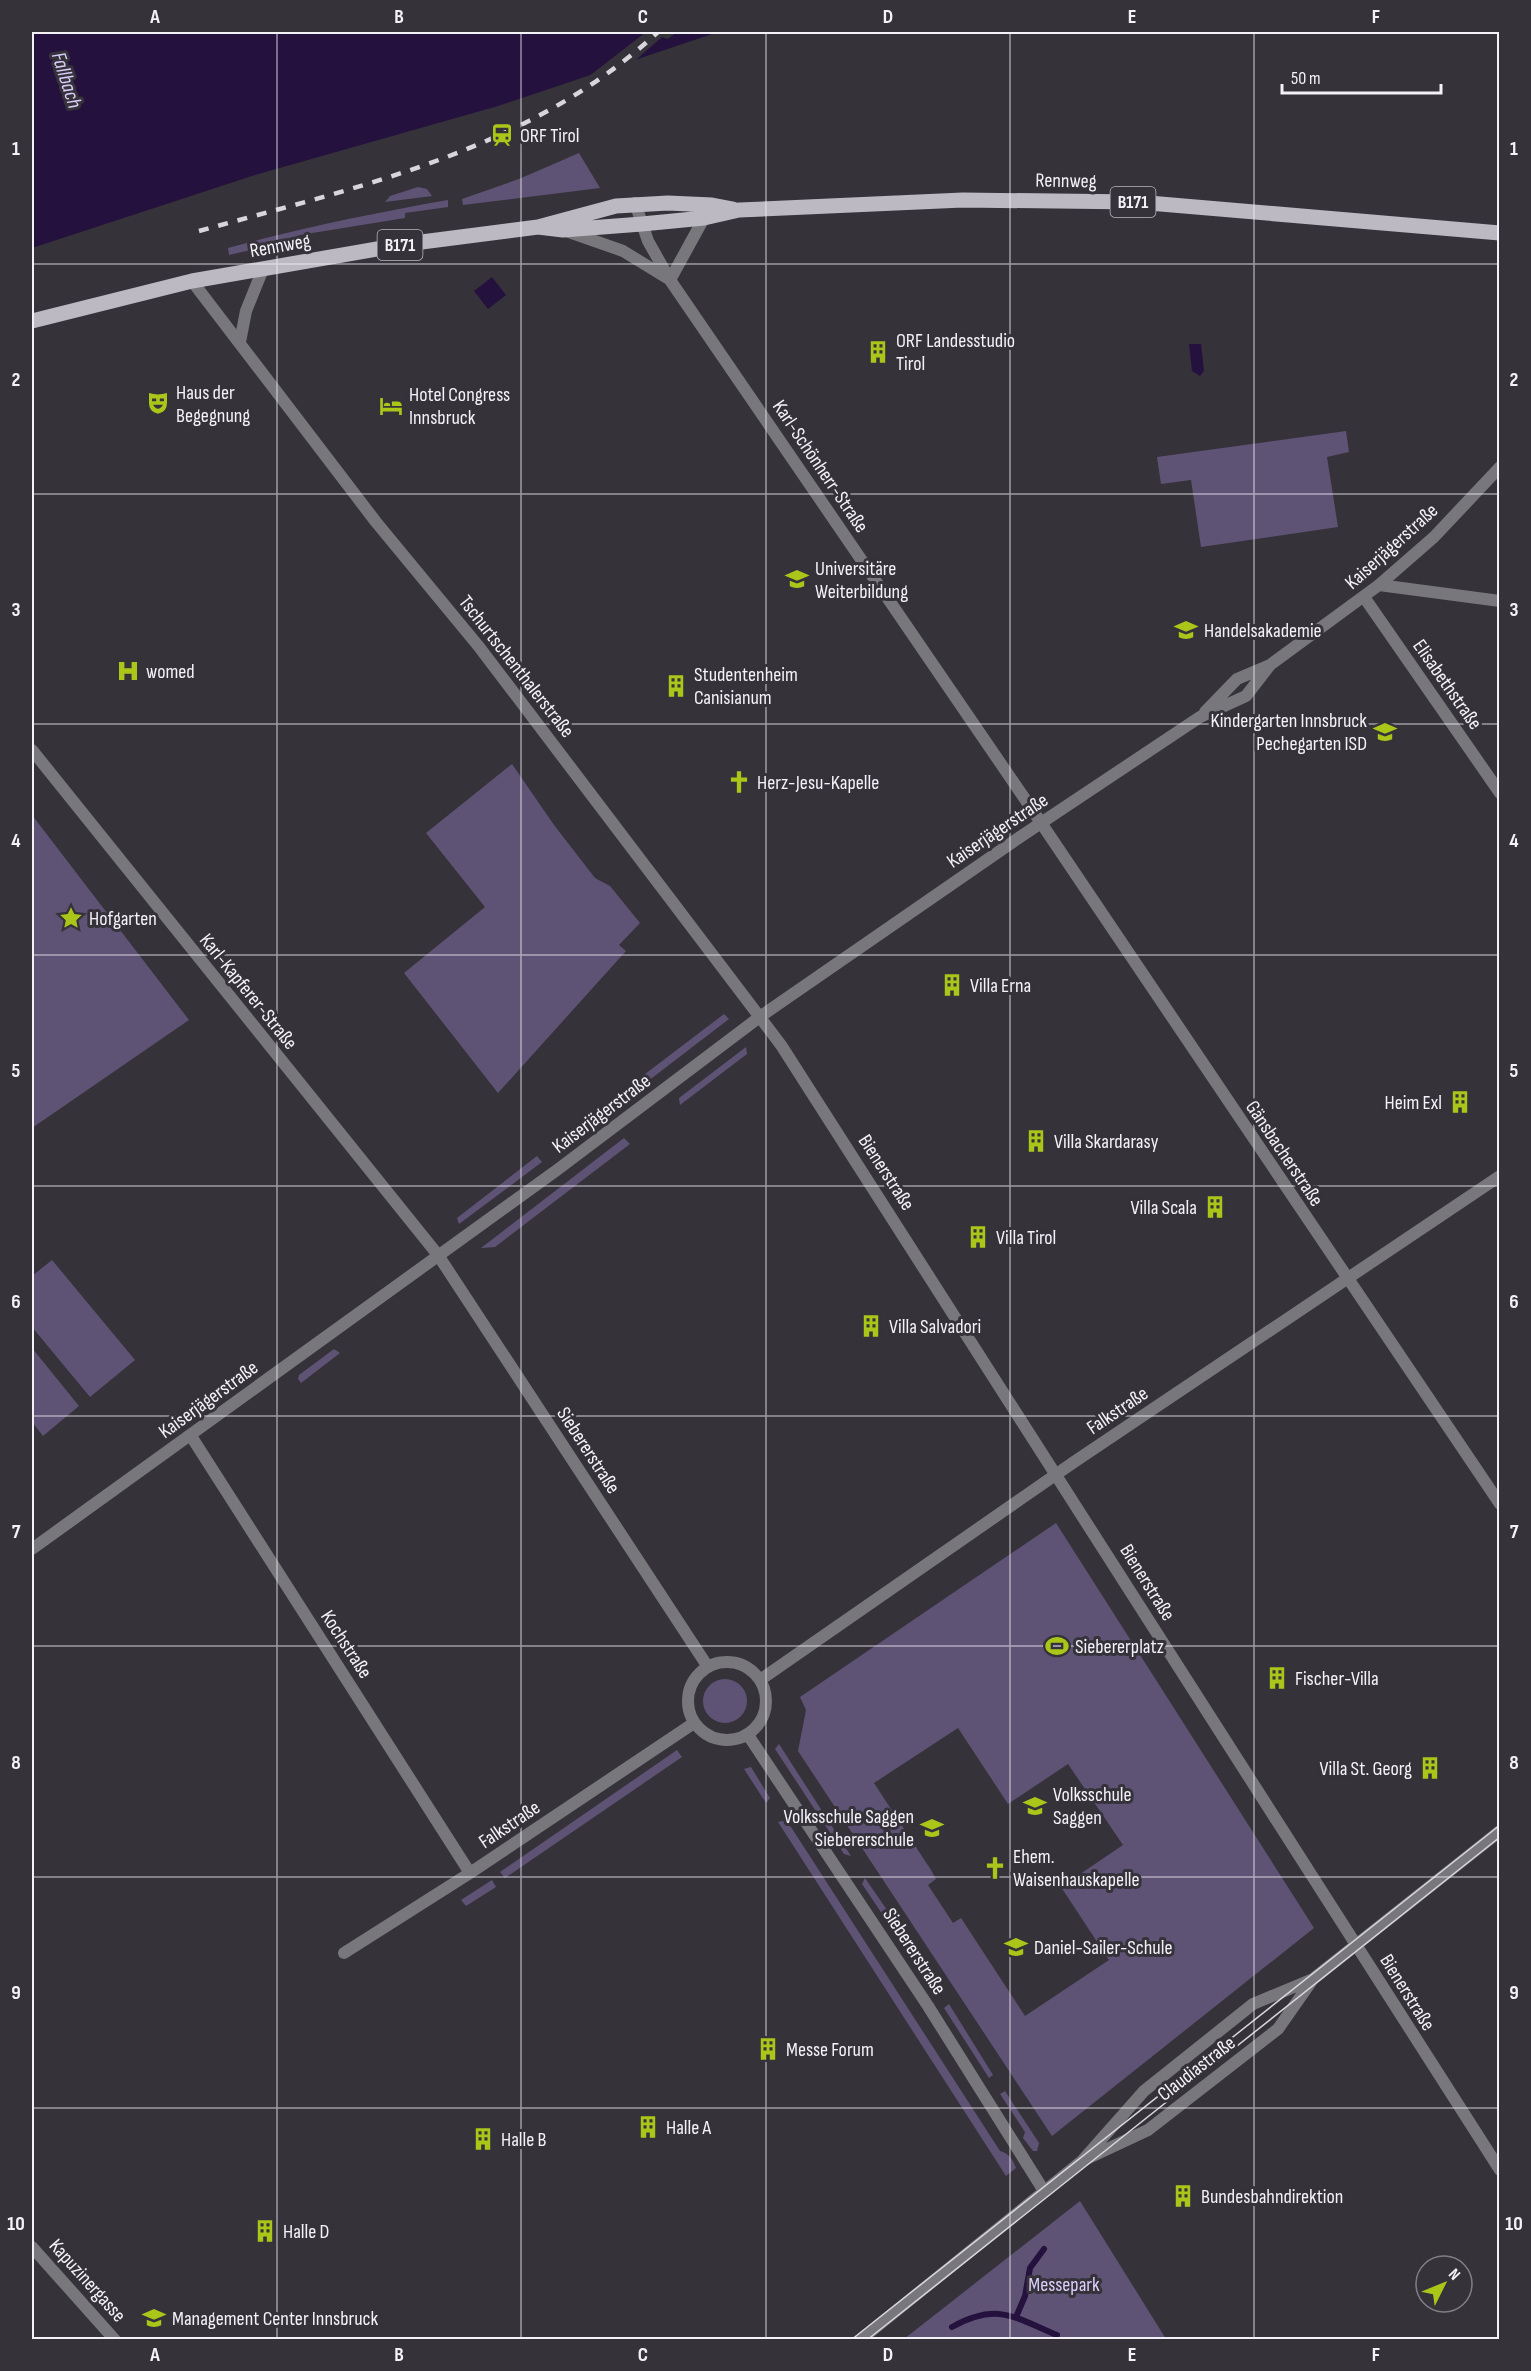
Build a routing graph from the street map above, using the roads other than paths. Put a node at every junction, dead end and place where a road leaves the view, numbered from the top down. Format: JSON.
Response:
{"nodes":[{"id":1,"x":635,"y":204,"type":"junction"},
{"id":2,"x":738,"y":210,"type":"junction"},
{"id":3,"x":704,"y":218,"type":"junction"},
{"id":4,"x":642,"y":224,"type":"junction"},
{"id":5,"x":538,"y":227,"type":"junction"},
{"id":6,"x":563,"y":230,"type":"junction"},
{"id":7,"x":1500,"y":233,"type":"edge"},
{"id":8,"x":263,"y":269,"type":"junction"},
{"id":9,"x":670,"y":280,"type":"junction"},
{"id":10,"x":192,"y":281,"type":"junction"},
{"id":11,"x":32,"y":321,"type":"edge"},
{"id":12,"x":240,"y":342,"type":"junction"},
{"id":13,"x":1500,"y":467,"type":"edge"},
{"id":14,"x":1379,"y":585,"type":"junction"},
{"id":15,"x":1364,"y":597,"type":"junction"},
{"id":16,"x":1500,"y":601,"type":"edge"},
{"id":17,"x":1270,"y":665,"type":"junction"},
{"id":18,"x":1200,"y":717,"type":"junction"},
{"id":19,"x":32,"y":750,"type":"edge"},
{"id":20,"x":1500,"y":793,"type":"edge"},
{"id":21,"x":1041,"y":823,"type":"junction"},
{"id":22,"x":761,"y":1016,"type":"junction"},
{"id":23,"x":1500,"y":1176,"type":"edge"},
{"id":24,"x":438,"y":1255,"type":"junction"},
{"id":25,"x":1346,"y":1278,"type":"junction"},
{"id":26,"x":191,"y":1436,"type":"junction"},
{"id":27,"x":1057,"y":1474,"type":"junction"},
{"id":28,"x":1500,"y":1504,"type":"edge"},
{"id":29,"x":32,"y":1549,"type":"edge"},
{"id":30,"x":708,"y":1667,"type":"junction"},
{"id":31,"x":760,"y":1680,"type":"junction"},
{"id":32,"x":694,"y":1723,"type":"junction"},
{"id":33,"x":748,"y":1735,"type":"junction"},
{"id":34,"x":1500,"y":1831,"type":"edge"},
{"id":35,"x":470,"y":1873,"type":"junction"},
{"id":36,"x":1355,"y":1946,"type":"junction"},
{"id":37,"x":344,"y":1953,"type":"dead end"},
{"id":38,"x":1313,"y":1979,"type":"junction"},
{"id":39,"x":1082,"y":2161,"type":"junction"},
{"id":40,"x":1500,"y":2170,"type":"edge"},
{"id":41,"x":1044,"y":2191,"type":"junction"},
{"id":42,"x":32,"y":2247,"type":"edge"},
{"id":43,"x":115,"y":2340,"type":"edge"},
{"id":44,"x":860,"y":2340,"type":"edge"}],
"edges":[{"from":1,"to":2,"type":"main road","name":"Rennweg","number":"B171"},
{"from":1,"to":4,"type":"street","name":"Karl-Schönherr-Straße"},
{"from":1,"to":5,"type":"main road","name":"Rennweg","number":"B171"},
{"from":2,"to":3,"type":"main road","name":"Rennweg","number":"B171"},
{"from":2,"to":7,"type":"main road","name":"Rennweg","number":"B171"},
{"from":3,"to":4,"type":"main road","name":"Rennweg","number":"B171"},
{"from":3,"to":9,"type":"street"},
{"from":4,"to":6,"type":"main road","name":"Rennweg","number":"B171"},
{"from":4,"to":9,"type":"street","name":"Karl-Schönherr-Straße"},
{"from":5,"to":6,"type":"main road","name":"Rennweg","number":"B171"},
{"from":5,"to":8,"type":"main road","name":"Rennweg","number":"B171"},
{"from":6,"to":9,"type":"street","name":"Karl-Schönherr-Straße"},
{"from":8,"to":10,"type":"main road","name":"Rennweg","number":"B171"},
{"from":8,"to":12,"type":"street"},
{"from":9,"to":21,"type":"street","name":"Karl-Schönherr-Straße"},
{"from":10,"to":11,"type":"main road","name":"Rennweg","number":"B171"},
{"from":10,"to":12,"type":"street","name":"Tschurtschenthalerstraße"},
{"from":12,"to":22,"type":"street","name":"Tschurtschenthalerstraße"},
{"from":13,"to":14,"type":"street","name":"Kaiserjägerstraße"},
{"from":14,"to":15,"type":"street","name":"Kaiserjägerstraße"},
{"from":14,"to":16,"type":"street"},
{"from":15,"to":17,"type":"street","name":"Kaiserjägerstraße"},
{"from":15,"to":20,"type":"street","name":"Elisabethstraße"},
{"from":17,"to":18,"type":"street","name":"Kaiserjägerstraße"},
{"from":17,"to":18,"type":"street","name":"Kaiserjägerstraße"},
{"from":18,"to":21,"type":"street","name":"Kaiserjägerstraße"},
{"from":19,"to":24,"type":"street","name":"Karl-Kapferer-Straße"},
{"from":21,"to":22,"type":"street","name":"Kaiserjägerstraße"},
{"from":21,"to":25,"type":"street","name":"Gänsbacherstraße"},
{"from":22,"to":24,"type":"street","name":"Kaiserjägerstraße"},
{"from":22,"to":27,"type":"street","name":"Bienerstraße"},
{"from":23,"to":25,"type":"street","name":"Falkstraße"},
{"from":24,"to":26,"type":"street","name":"Kaiserjägerstraße"},
{"from":24,"to":30,"type":"street","name":"Siebererstraße"},
{"from":25,"to":27,"type":"street","name":"Falkstraße"},
{"from":25,"to":28,"type":"street","name":"Gänsbacherstraße"},
{"from":26,"to":29,"type":"street","name":"Kaiserjägerstraße"},
{"from":26,"to":35,"type":"street","name":"Kochstraße"},
{"from":27,"to":31,"type":"street","name":"Falkstraße"},
{"from":27,"to":36,"type":"street","name":"Bienerstraße"},
{"from":30,"to":31,"type":"street"},
{"from":30,"to":32,"type":"street"},
{"from":31,"to":33,"type":"street"},
{"from":32,"to":33,"type":"street"},
{"from":32,"to":35,"type":"street","name":"Falkstraße"},
{"from":33,"to":41,"type":"street","name":"Siebererstraße"},
{"from":34,"to":36,"type":"street","name":"Claudiastraße"},
{"from":35,"to":37,"type":"street","name":"Falkstraße"},
{"from":36,"to":38,"type":"street","name":"Claudiastraße"},
{"from":36,"to":40,"type":"street","name":"Bienerstraße"},
{"from":38,"to":39,"type":"street","name":"Claudiastraße"},
{"from":38,"to":39,"type":"street","name":"Claudiastraße"},
{"from":39,"to":41,"type":"street","name":"Claudiastraße"},
{"from":41,"to":44,"type":"street","name":"Claudiastraße"},
{"from":42,"to":43,"type":"street","name":"Kapuzinergasse"}]}
